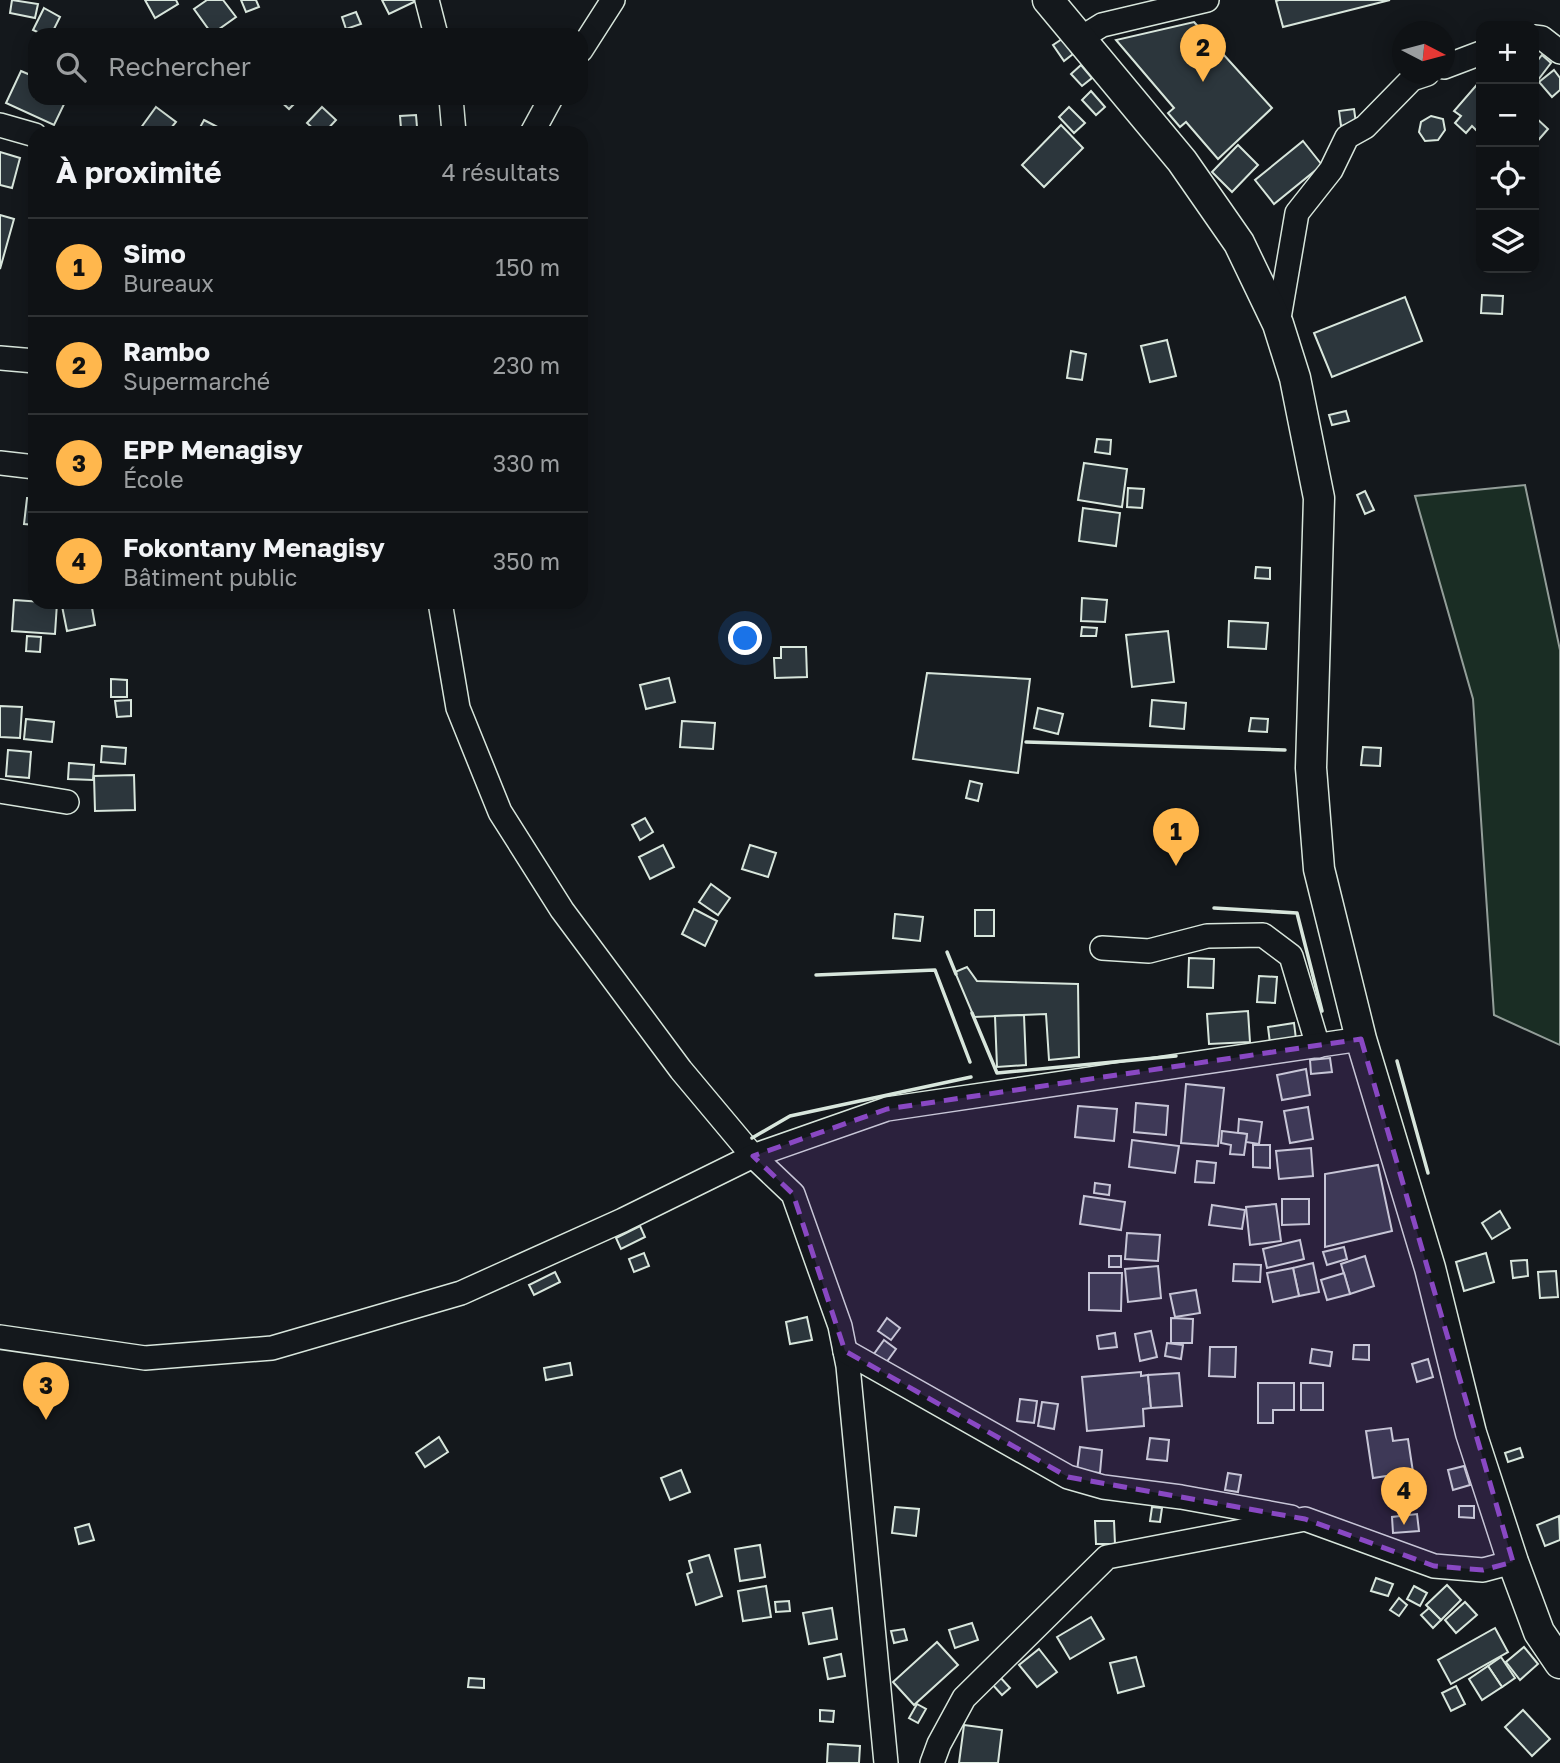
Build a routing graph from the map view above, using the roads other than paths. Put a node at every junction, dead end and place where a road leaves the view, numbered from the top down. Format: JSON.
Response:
{"nodes":[{"id":1,"x":427,"y":0,"type":"edge"},
{"id":2,"x":613,"y":0,"type":"edge"},
{"id":3,"x":1048,"y":0,"type":"edge"},
{"id":4,"x":1207,"y":0,"type":"edge"},
{"id":5,"x":434,"y":28,"type":"edge"},
{"id":6,"x":1081,"y":38,"type":"junction"},
{"id":7,"x":1539,"y":38,"type":"edge"},
{"id":8,"x":588,"y":39,"type":"edge"},
{"id":9,"x":1560,"y":52,"type":"edge"},
{"id":10,"x":1476,"y":55,"type":"edge"},
{"id":11,"x":1455,"y":63,"type":"edge"},
{"id":12,"x":1407,"y":84,"type":"edge"},
{"id":13,"x":452,"y":105,"type":"edge"},
{"id":14,"x":547,"y":105,"type":"edge"},
{"id":15,"x":0,"y":125,"type":"edge"},
{"id":16,"x":453,"y":126,"type":"edge"},
{"id":17,"x":536,"y":126,"type":"edge"},
{"id":18,"x":28,"y":133,"type":"edge"},
{"id":19,"x":1278,"y":324,"type":"junction"},
{"id":20,"x":0,"y":358,"type":"edge"},
{"id":21,"x":28,"y":360,"type":"edge"},
{"id":22,"x":0,"y":463,"type":"edge"},
{"id":23,"x":28,"y":466,"type":"edge"},
{"id":24,"x":441,"y":609,"type":"edge"},
{"id":25,"x":0,"y":791,"type":"edge"},
{"id":26,"x":67,"y":802,"type":"dead end"},
{"id":27,"x":1102,"y":948,"type":"dead end"},
{"id":28,"x":1361,"y":1039,"type":"junction"},
{"id":29,"x":1318,"y":1046,"type":"junction"},
{"id":30,"x":753,"y":1156,"type":"junction"},
{"id":31,"x":0,"y":1337,"type":"edge"},
{"id":32,"x":845,"y":1351,"type":"junction"},
{"id":33,"x":1305,"y":1519,"type":"junction"},
{"id":34,"x":1513,"y":1562,"type":"junction"},
{"id":35,"x":1560,"y":1663,"type":"edge"},
{"id":36,"x":886,"y":1763,"type":"edge"},
{"id":37,"x":932,"y":1763,"type":"edge"}],
"edges":[{"from":1,"to":5,"type":"street"},
{"from":2,"to":8,"type":"street"},
{"from":3,"to":6,"type":"main road"},
{"from":4,"to":6,"type":"street"},
{"from":6,"to":19,"type":"main road"},
{"from":7,"to":9,"type":"street"},
{"from":10,"to":11,"type":"street"},
{"from":12,"to":19,"type":"street"},
{"from":13,"to":16,"type":"street"},
{"from":14,"to":17,"type":"street"},
{"from":15,"to":18,"type":"street"},
{"from":19,"to":28,"type":"main road"},
{"from":20,"to":21,"type":"street"},
{"from":22,"to":23,"type":"street"},
{"from":24,"to":30,"type":"street"},
{"from":25,"to":26,"type":"street"},
{"from":27,"to":29,"type":"street"},
{"from":28,"to":29,"type":"street"},
{"from":28,"to":34,"type":"main road"},
{"from":29,"to":30,"type":"street"},
{"from":30,"to":31,"type":"street"},
{"from":30,"to":32,"type":"street"},
{"from":32,"to":33,"type":"street"},
{"from":32,"to":36,"type":"street"},
{"from":33,"to":34,"type":"street"},
{"from":33,"to":37,"type":"street"},
{"from":34,"to":35,"type":"main road"}]}
